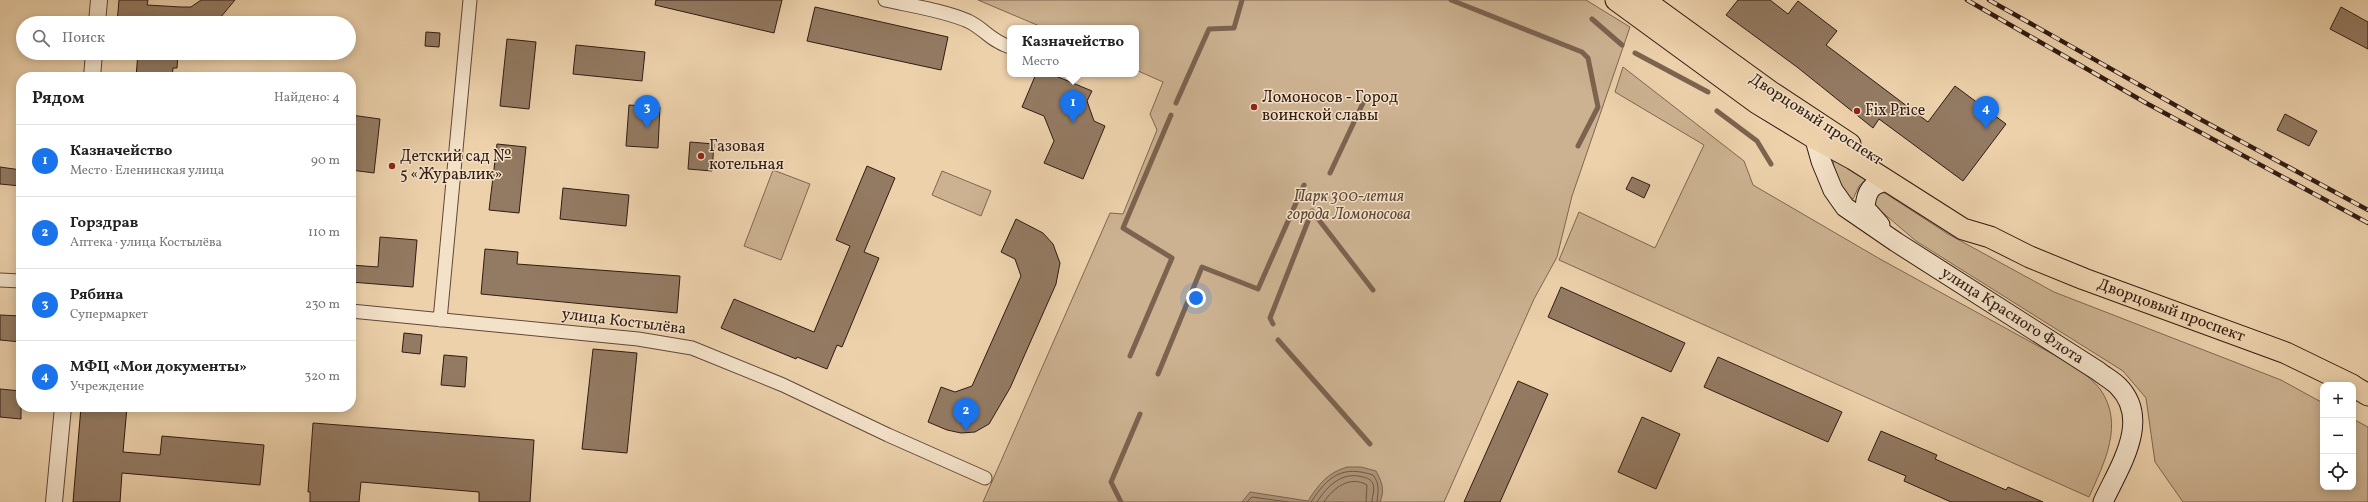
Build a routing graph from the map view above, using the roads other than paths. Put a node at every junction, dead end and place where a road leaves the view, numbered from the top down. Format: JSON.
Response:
{"nodes":[{"id":1,"x":99,"y":0,"type":"edge"},
{"id":2,"x":470,"y":0,"type":"edge"},
{"id":3,"x":884,"y":0,"type":"edge"},
{"id":4,"x":1616,"y":0,"type":"edge"},
{"id":5,"x":1644,"y":0,"type":"edge"},
{"id":6,"x":98,"y":16,"type":"edge"},
{"id":7,"x":1007,"y":46,"type":"edge"},
{"id":8,"x":93,"y":60,"type":"edge"},
{"id":9,"x":92,"y":72,"type":"edge"},
{"id":10,"x":1802,"y":122,"type":"junction"},
{"id":11,"x":1848,"y":142,"type":"junction"},
{"id":12,"x":1820,"y":148,"type":"junction"},
{"id":13,"x":1888,"y":181,"type":"junction"},
{"id":14,"x":1990,"y":237,"type":"junction"},
{"id":15,"x":1896,"y":242,"type":"junction"},
{"id":16,"x":0,"y":280,"type":"edge"},
{"id":17,"x":16,"y":281,"type":"edge"},
{"id":18,"x":356,"y":312,"type":"edge"},
{"id":19,"x":440,"y":320,"type":"junction"},
{"id":20,"x":2346,"y":382,"type":"edge"},
{"id":21,"x":2356,"y":388,"type":"edge"},
{"id":22,"x":2368,"y":395,"type":"edge"},
{"id":23,"x":63,"y":412,"type":"edge"},
{"id":24,"x":985,"y":478,"type":"dead end"},
{"id":25,"x":54,"y":502,"type":"edge"},
{"id":26,"x":2104,"y":502,"type":"edge"}],
"edges":[{"from":1,"to":6,"type":"street"},
{"from":2,"to":19,"type":"street"},
{"from":3,"to":7,"type":"street"},
{"from":4,"to":10,"type":"main road","name":"Дворцовый проспект"},
{"from":5,"to":10,"type":"main road","name":"Дворцовый проспект"},
{"from":8,"to":9,"type":"street"},
{"from":10,"to":11,"type":"main road","name":"Дворцовый проспект"},
{"from":10,"to":12,"type":"main road","name":"Дворцовый проспект"},
{"from":11,"to":12,"type":"main road"},
{"from":11,"to":14,"type":"main road","name":"Дворцовый проспект"},
{"from":12,"to":13,"type":"main road","name":"Дворцовый проспект"},
{"from":12,"to":15,"type":"main road","name":"улица Красного Флота"},
{"from":13,"to":14,"type":"main road","name":"Дворцовый проспект"},
{"from":13,"to":15,"type":"main road","name":"Дворцовый проспект"},
{"from":14,"to":20,"type":"main road","name":"Дворцовый проспект"},
{"from":15,"to":26,"type":"main road","name":"улица Красного Флота"},
{"from":16,"to":17,"type":"street"},
{"from":18,"to":19,"type":"street","name":"улица Костылёва"},
{"from":19,"to":24,"type":"street","name":"улица Костылёва"},
{"from":21,"to":22,"type":"main road","name":"Дворцовый проспект"},
{"from":23,"to":25,"type":"street"}]}
